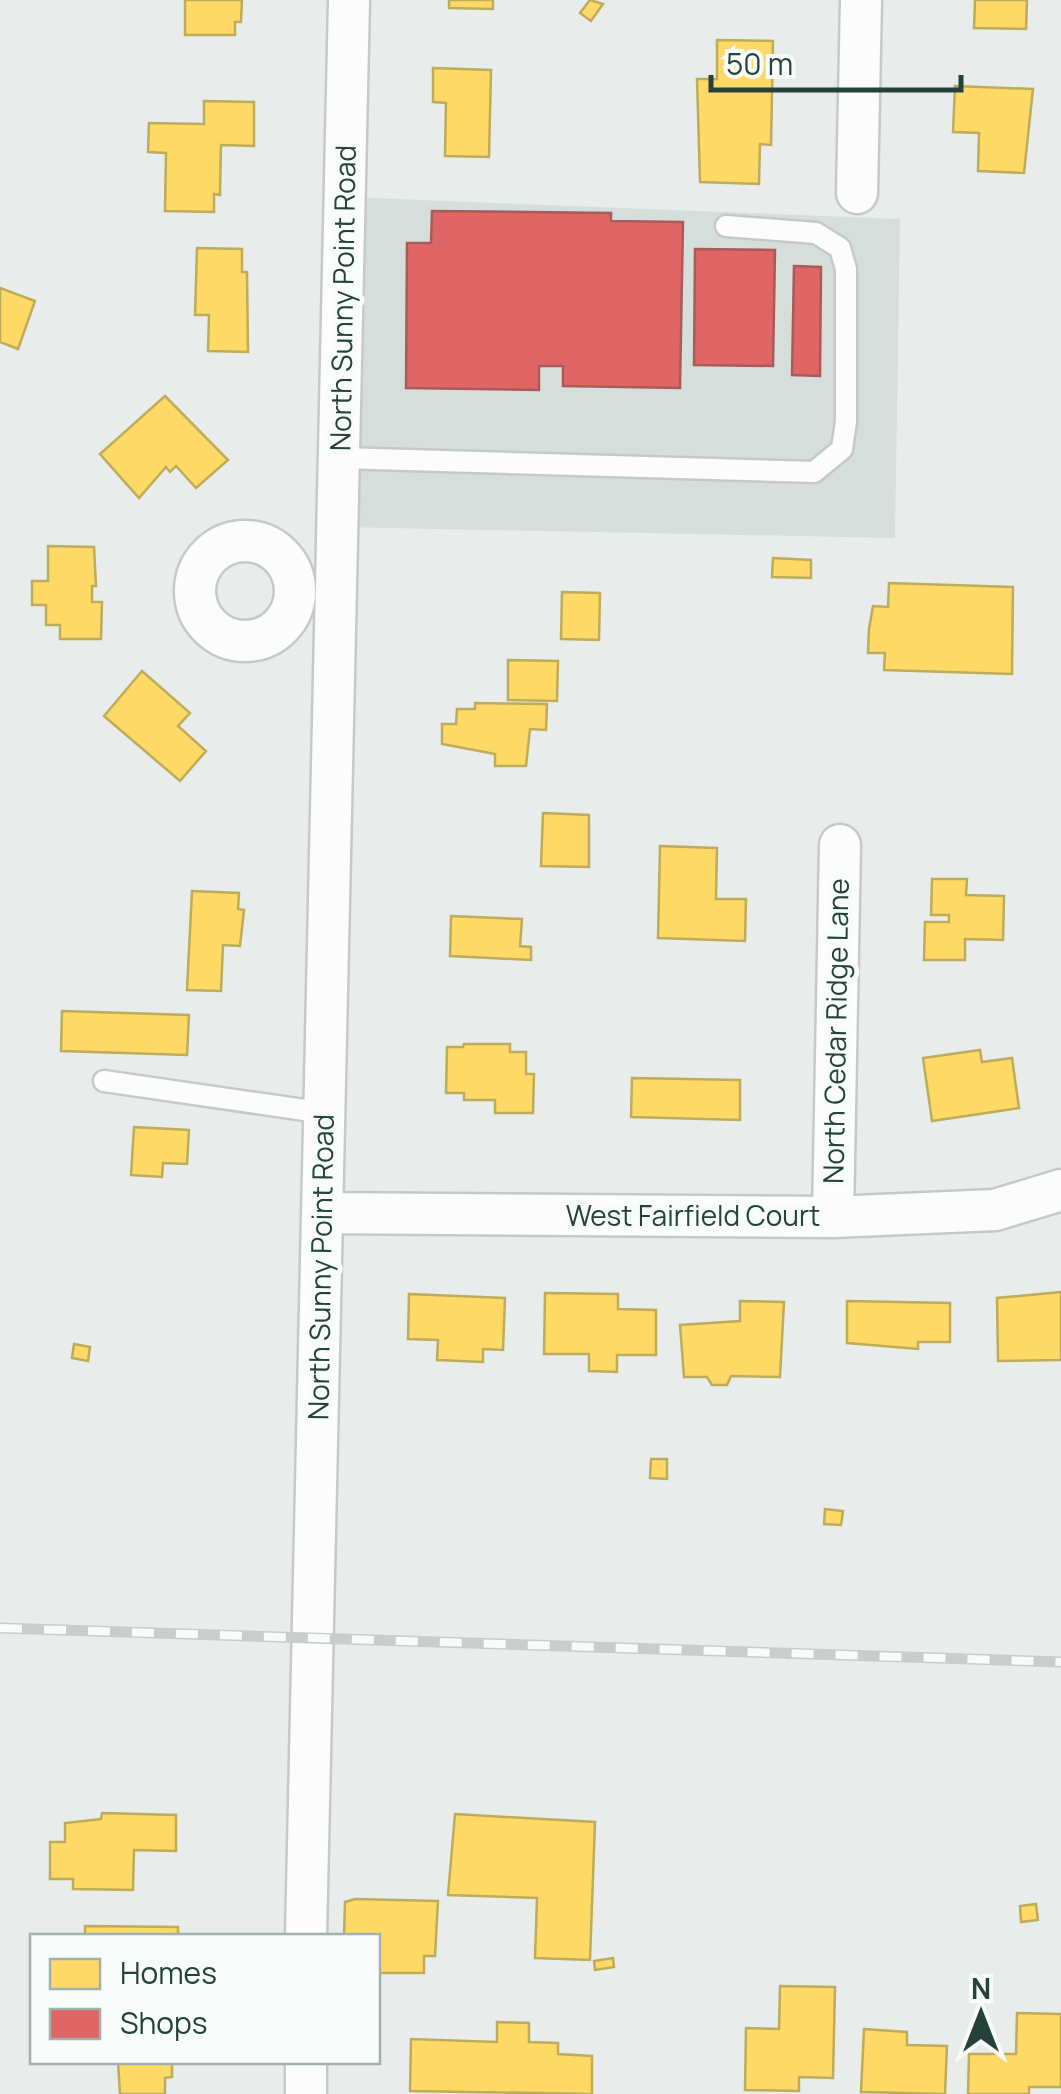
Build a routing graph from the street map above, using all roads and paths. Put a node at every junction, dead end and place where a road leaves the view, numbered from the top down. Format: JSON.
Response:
{"nodes":[{"id":1,"x":348,"y":0,"type":"edge"},
{"id":2,"x":861,"y":0,"type":"edge"},
{"id":3,"x":858,"y":194,"type":"dead end"},
{"id":4,"x":726,"y":226,"type":"dead end"},
{"id":5,"x":340,"y":458,"type":"junction"},
{"id":6,"x":294,"y":594,"type":"dead end"},
{"id":7,"x":337,"y":596,"type":"junction"},
{"id":8,"x":840,"y":845,"type":"dead end"},
{"id":9,"x":104,"y":1081,"type":"dead end"},
{"id":10,"x":325,"y":1114,"type":"junction"},
{"id":11,"x":1061,"y":1190,"type":"edge"},
{"id":12,"x":323,"y":1213,"type":"junction"},
{"id":13,"x":833,"y":1216,"type":"junction"},
{"id":14,"x":306,"y":1934,"type":"edge"},
{"id":15,"x":306,"y":2064,"type":"edge"},
{"id":16,"x":306,"y":2094,"type":"edge"}],
"edges":[{"from":1,"to":5,"type":"street","name":"North Sunny Point Road"},
{"from":2,"to":3,"type":"street"},
{"from":4,"to":5,"type":"lane"},
{"from":5,"to":7,"type":"street","name":"North Sunny Point Road"},
{"from":6,"to":7,"type":"street"},
{"from":7,"to":10,"type":"street","name":"North Sunny Point Road"},
{"from":8,"to":13,"type":"street","name":"North Cedar Ridge Lane"},
{"from":9,"to":10,"type":"lane"},
{"from":10,"to":12,"type":"street","name":"North Sunny Point Road"},
{"from":11,"to":13,"type":"street","name":"West Fairfield Court"},
{"from":12,"to":13,"type":"street","name":"West Fairfield Court"},
{"from":12,"to":14,"type":"street","name":"North Sunny Point Road"},
{"from":15,"to":16,"type":"street"}]}
